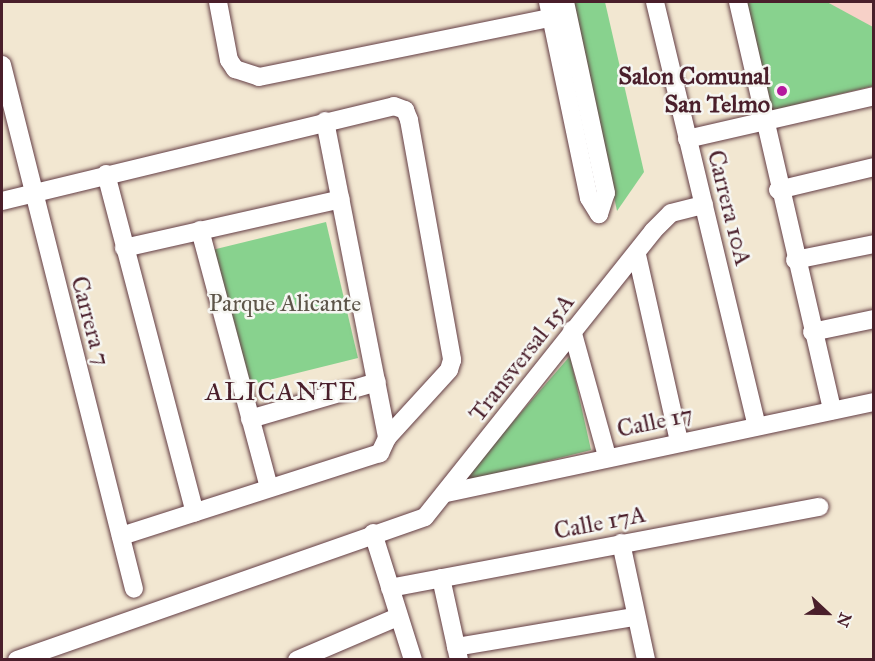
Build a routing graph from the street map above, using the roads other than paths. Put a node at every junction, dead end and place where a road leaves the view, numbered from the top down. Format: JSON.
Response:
{"nodes":[{"id":1,"x":218,"y":2,"type":"edge"},
{"id":2,"x":655,"y":2,"type":"edge"},
{"id":3,"x":738,"y":2,"type":"edge"},
{"id":4,"x":558,"y":9,"type":"edge"},
{"id":5,"x":2,"y":65,"type":"edge"},
{"id":6,"x":873,"y":96,"type":"edge"},
{"id":7,"x":762,"y":120,"type":"junction"},
{"id":8,"x":325,"y":121,"type":"junction"},
{"id":9,"x":687,"y":139,"type":"junction"},
{"id":10,"x":873,"y":167,"type":"edge"},
{"id":11,"x":106,"y":174,"type":"junction"},
{"id":12,"x":778,"y":190,"type":"junction"},
{"id":13,"x":32,"y":195,"type":"junction"},
{"id":14,"x":341,"y":199,"type":"junction"},
{"id":15,"x":2,"y":201,"type":"edge"},
{"id":16,"x":704,"y":205,"type":"junction"},
{"id":17,"x":200,"y":231,"type":"junction"},
{"id":18,"x":873,"y":244,"type":"edge"},
{"id":19,"x":124,"y":248,"type":"junction"},
{"id":20,"x":637,"y":255,"type":"junction"},
{"id":21,"x":795,"y":260,"type":"junction"},
{"id":22,"x":873,"y":319,"type":"edge"},
{"id":23,"x":572,"y":330,"type":"junction"},
{"id":24,"x":812,"y":332,"type":"junction"},
{"id":25,"x":377,"y":382,"type":"junction"},
{"id":26,"x":873,"y":402,"type":"edge"},
{"id":27,"x":832,"y":410,"type":"junction"},
{"id":28,"x":250,"y":419,"type":"junction"},
{"id":29,"x":757,"y":426,"type":"junction"},
{"id":30,"x":387,"y":438,"type":"junction"},
{"id":31,"x":679,"y":441,"type":"junction"},
{"id":32,"x":607,"y":456,"type":"junction"},
{"id":33,"x":269,"y":487,"type":"junction"},
{"id":34,"x":446,"y":493,"type":"junction"},
{"id":35,"x":819,"y":507,"type":"dead end"},
{"id":36,"x":195,"y":513,"type":"junction"},
{"id":37,"x":373,"y":533,"type":"junction"},
{"id":38,"x":121,"y":536,"type":"junction"},
{"id":39,"x":621,"y":543,"type":"junction"},
{"id":40,"x":441,"y":578,"type":"junction"},
{"id":41,"x":390,"y":588,"type":"junction"},
{"id":42,"x":134,"y":589,"type":"dead end"},
{"id":43,"x":398,"y":617,"type":"junction"},
{"id":44,"x":634,"y":617,"type":"junction"},
{"id":45,"x":457,"y":653,"type":"edge"},
{"id":46,"x":17,"y":660,"type":"edge"},
{"id":47,"x":297,"y":660,"type":"edge"},
{"id":48,"x":414,"y":660,"type":"edge"},
{"id":49,"x":646,"y":660,"type":"edge"}],
"edges":[{"from":1,"to":4,"type":"street"},
{"from":2,"to":9,"type":"street","name":"Carrera 10A"},
{"from":3,"to":7,"type":"street"},
{"from":4,"to":4,"type":"street"},
{"from":5,"to":13,"type":"street","name":"Carrera 7"},
{"from":6,"to":7,"type":"street"},
{"from":7,"to":9,"type":"street"},
{"from":7,"to":12,"type":"street"},
{"from":8,"to":11,"type":"street"},
{"from":8,"to":14,"type":"street"},
{"from":8,"to":30,"type":"street"},
{"from":9,"to":16,"type":"street","name":"Carrera 10A"},
{"from":10,"to":12,"type":"street"},
{"from":11,"to":13,"type":"street"},
{"from":11,"to":19,"type":"street"},
{"from":12,"to":21,"type":"street"},
{"from":13,"to":15,"type":"street"},
{"from":13,"to":38,"type":"street","name":"Carrera 7"},
{"from":14,"to":17,"type":"street"},
{"from":14,"to":25,"type":"street"},
{"from":16,"to":20,"type":"street","name":"Transversal 15A"},
{"from":16,"to":29,"type":"street","name":"Carrera 10A"},
{"from":17,"to":19,"type":"street"},
{"from":17,"to":28,"type":"street"},
{"from":18,"to":21,"type":"street"},
{"from":19,"to":36,"type":"street"},
{"from":20,"to":23,"type":"street","name":"Transversal 15A"},
{"from":20,"to":31,"type":"street"},
{"from":21,"to":24,"type":"street"},
{"from":22,"to":24,"type":"street"},
{"from":23,"to":32,"type":"street"},
{"from":23,"to":34,"type":"street","name":"Transversal 15A"},
{"from":24,"to":27,"type":"street"},
{"from":25,"to":28,"type":"street"},
{"from":25,"to":30,"type":"street"},
{"from":26,"to":27,"type":"street","name":"Calle 17"},
{"from":27,"to":29,"type":"street","name":"Calle 17"},
{"from":28,"to":33,"type":"street"},
{"from":29,"to":31,"type":"street","name":"Calle 17"},
{"from":30,"to":33,"type":"street"},
{"from":31,"to":32,"type":"street","name":"Calle 17"},
{"from":32,"to":34,"type":"street","name":"Calle 17"},
{"from":33,"to":36,"type":"street"},
{"from":34,"to":37,"type":"street","name":"Transversal 15A"},
{"from":35,"to":39,"type":"street","name":"Calle 17A"},
{"from":36,"to":38,"type":"street"},
{"from":37,"to":41,"type":"street"},
{"from":37,"to":46,"type":"street","name":"Transversal 15A"},
{"from":38,"to":42,"type":"street","name":"Carrera 7"},
{"from":39,"to":40,"type":"street","name":"Calle 17A"},
{"from":39,"to":44,"type":"street"},
{"from":40,"to":41,"type":"street","name":"Calle 17A"},
{"from":40,"to":45,"type":"street"},
{"from":41,"to":43,"type":"street"},
{"from":43,"to":47,"type":"street"},
{"from":43,"to":48,"type":"street"},
{"from":44,"to":45,"type":"street"},
{"from":44,"to":49,"type":"street"}]}
